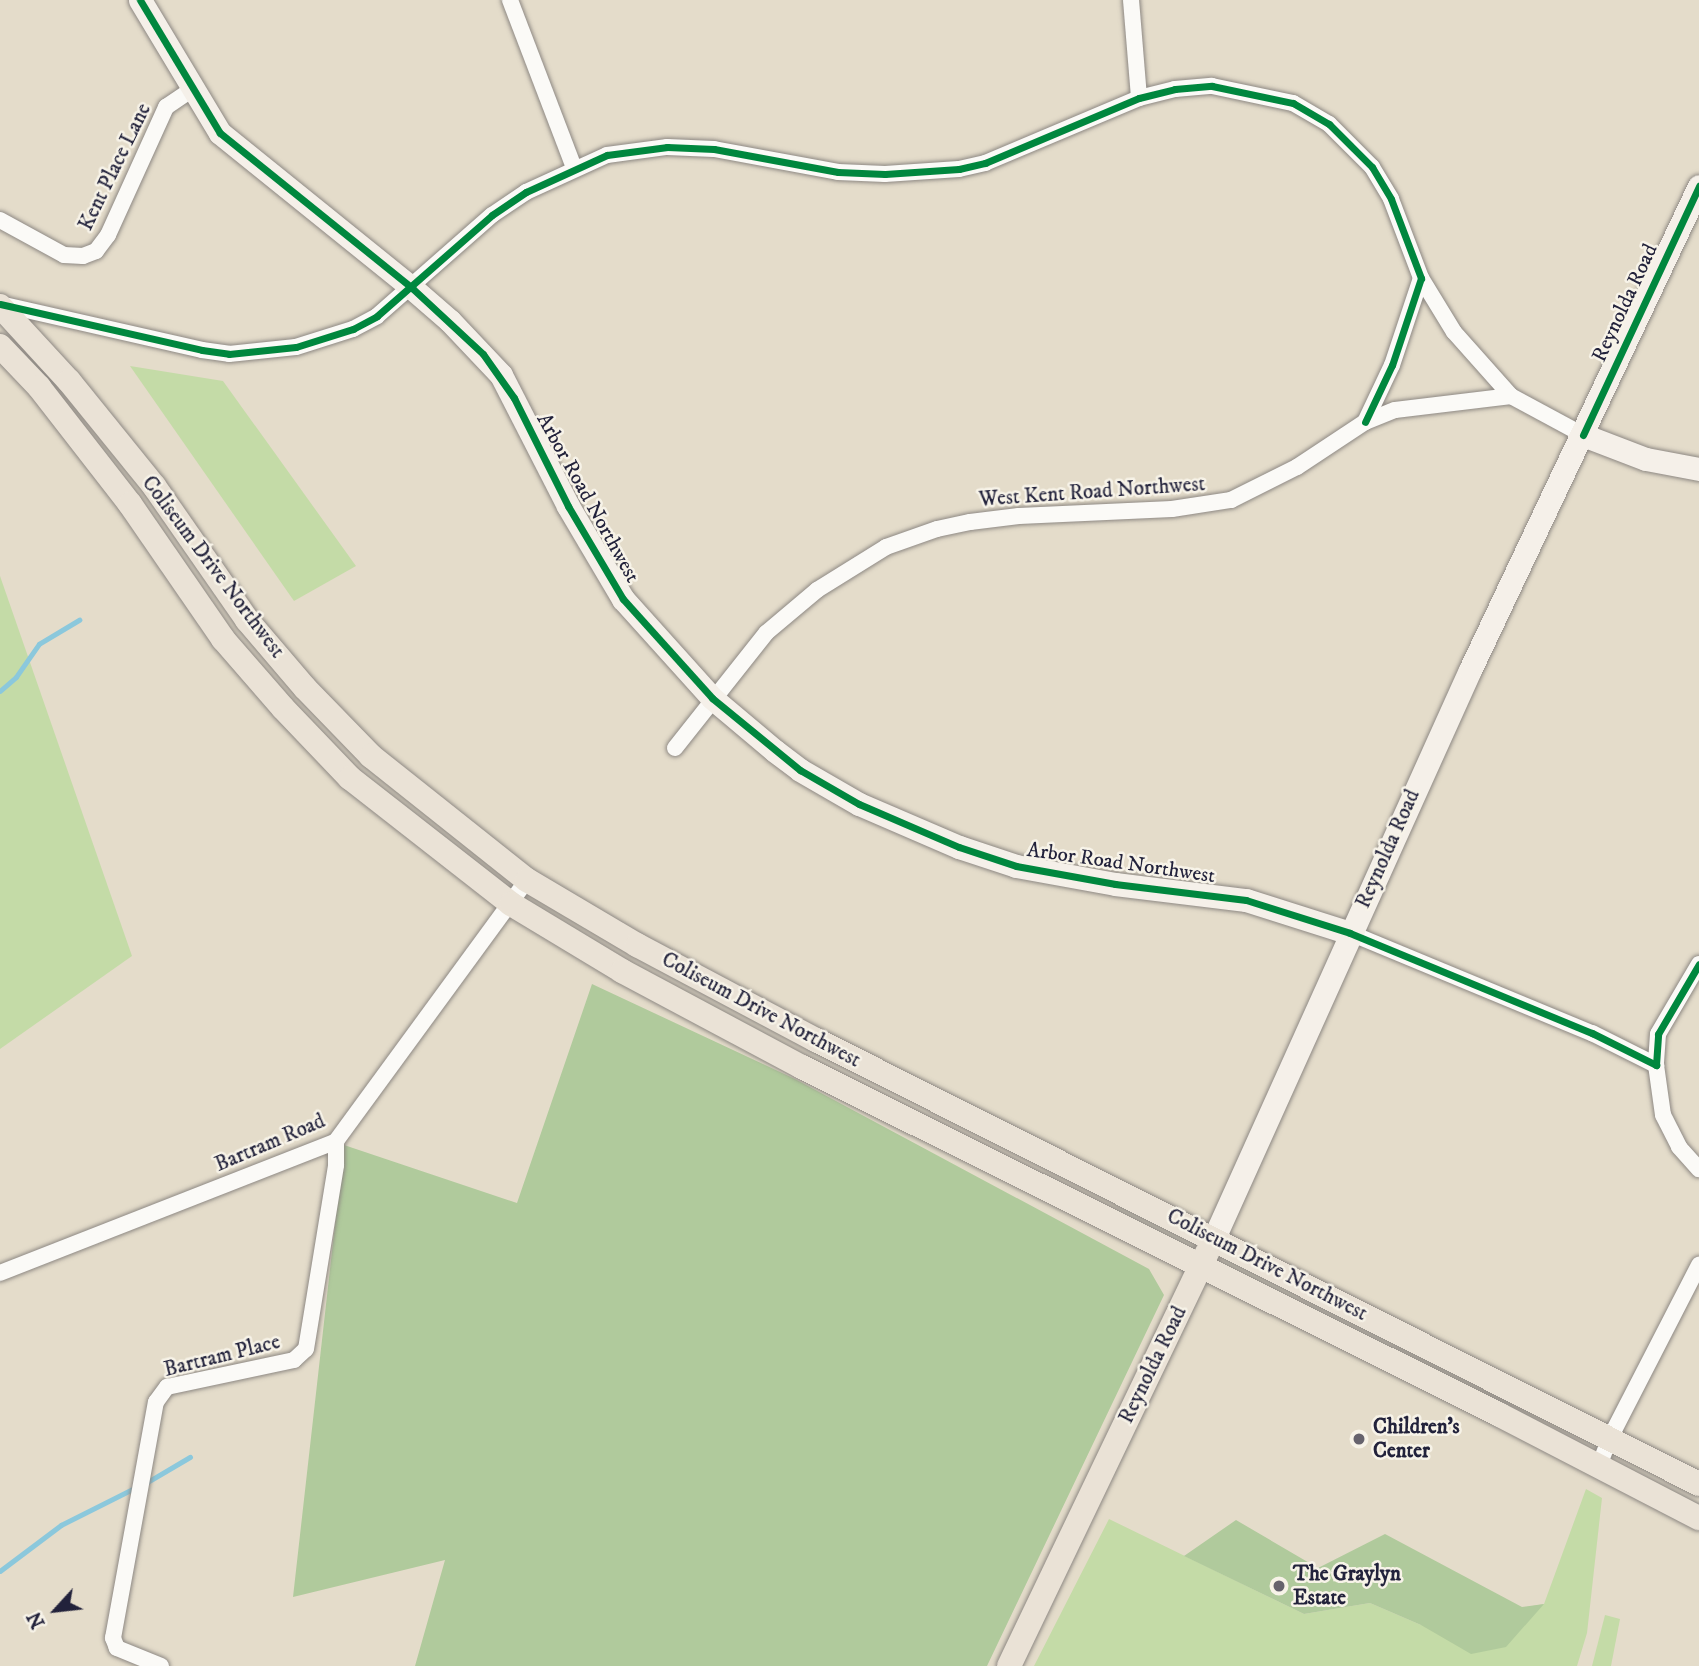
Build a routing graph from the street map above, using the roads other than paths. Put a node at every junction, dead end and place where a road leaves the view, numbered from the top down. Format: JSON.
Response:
{"nodes":[{"id":1,"x":140,"y":0,"type":"edge"},
{"id":2,"x":510,"y":0,"type":"edge"},
{"id":3,"x":1131,"y":0,"type":"edge"},
{"id":4,"x":191,"y":90,"type":"junction"},
{"id":5,"x":1139,"y":97,"type":"junction"},
{"id":6,"x":574,"y":168,"type":"junction"},
{"id":7,"x":1699,"y":186,"type":"edge"},
{"id":8,"x":0,"y":220,"type":"edge"},
{"id":9,"x":1421,"y":278,"type":"junction"},
{"id":10,"x":411,"y":288,"type":"junction"},
{"id":11,"x":0,"y":305,"type":"edge"},
{"id":12,"x":0,"y":346,"type":"edge"},
{"id":13,"x":1511,"y":396,"type":"junction"},
{"id":14,"x":1365,"y":422,"type":"junction"},
{"id":15,"x":1583,"y":435,"type":"junction"},
{"id":16,"x":1699,"y":469,"type":"edge"},
{"id":17,"x":712,"y":698,"type":"junction"},
{"id":18,"x":675,"y":748,"type":"dead end"},
{"id":19,"x":527,"y":880,"type":"junction"},
{"id":20,"x":511,"y":904,"type":"junction"},
{"id":21,"x":1350,"y":933,"type":"junction"},
{"id":22,"x":1699,"y":964,"type":"edge"},
{"id":23,"x":1656,"y":1065,"type":"junction"},
{"id":24,"x":336,"y":1141,"type":"junction"},
{"id":25,"x":1699,"y":1169,"type":"edge"},
{"id":26,"x":1214,"y":1238,"type":"junction"},
{"id":27,"x":1200,"y":1265,"type":"junction"},
{"id":28,"x":1699,"y":1265,"type":"edge"},
{"id":29,"x":0,"y":1273,"type":"edge"},
{"id":30,"x":1610,"y":1438,"type":"junction"},
{"id":31,"x":1600,"y":1466,"type":"junction"},
{"id":32,"x":1699,"y":1483,"type":"edge"},
{"id":33,"x":1699,"y":1518,"type":"edge"},
{"id":34,"x":161,"y":1666,"type":"edge"},
{"id":35,"x":1009,"y":1666,"type":"edge"}],
"edges":[{"from":1,"to":4,"type":"street","name":"Arbor Road Northwest"},
{"from":2,"to":6,"type":"street"},
{"from":3,"to":5,"type":"street"},
{"from":4,"to":8,"type":"street","name":"Kent Place Lane"},
{"from":4,"to":10,"type":"street","name":"Arbor Road Northwest"},
{"from":5,"to":6,"type":"street"},
{"from":5,"to":9,"type":"street"},
{"from":6,"to":10,"type":"street"},
{"from":7,"to":15,"type":"street","name":"Reynolda Road"},
{"from":9,"to":13,"type":"street"},
{"from":9,"to":14,"type":"street"},
{"from":10,"to":11,"type":"street"},
{"from":10,"to":17,"type":"street","name":"Arbor Road Northwest"},
{"from":11,"to":19,"type":"main road","name":"Coliseum Drive Northwest"},
{"from":12,"to":20,"type":"main road","name":"Coliseum Drive Northwest"},
{"from":13,"to":14,"type":"street","name":"West Kent Road Northwest"},
{"from":13,"to":15,"type":"street"},
{"from":14,"to":17,"type":"street","name":"West Kent Road Northwest"},
{"from":15,"to":16,"type":"street"},
{"from":15,"to":21,"type":"street","name":"Reynolda Road"},
{"from":17,"to":18,"type":"street","name":"West Kent Road Northwest"},
{"from":17,"to":21,"type":"street","name":"Arbor Road Northwest"},
{"from":19,"to":20,"type":"street","name":"Bartram Road"},
{"from":19,"to":26,"type":"main road","name":"Coliseum Drive Northwest"},
{"from":20,"to":24,"type":"street","name":"Bartram Road"},
{"from":20,"to":27,"type":"main road","name":"Coliseum Drive Northwest"},
{"from":21,"to":23,"type":"street","name":"Arbor Road Northwest"},
{"from":21,"to":26,"type":"street","name":"Reynolda Road"},
{"from":22,"to":23,"type":"street"},
{"from":23,"to":25,"type":"street"},
{"from":24,"to":29,"type":"street","name":"Bartram Road"},
{"from":24,"to":34,"type":"street","name":"Bartram Place"},
{"from":26,"to":27,"type":"main road","name":"Reynolda Road"},
{"from":26,"to":30,"type":"main road","name":"Coliseum Drive Northwest"},
{"from":27,"to":31,"type":"main road","name":"Coliseum Drive Northwest"},
{"from":27,"to":35,"type":"main road","name":"Reynolda Road"},
{"from":28,"to":30,"type":"street"},
{"from":30,"to":31,"type":"street"},
{"from":30,"to":32,"type":"main road","name":"Coliseum Drive Northwest"},
{"from":31,"to":33,"type":"main road","name":"Coliseum Drive Northwest"}]}
